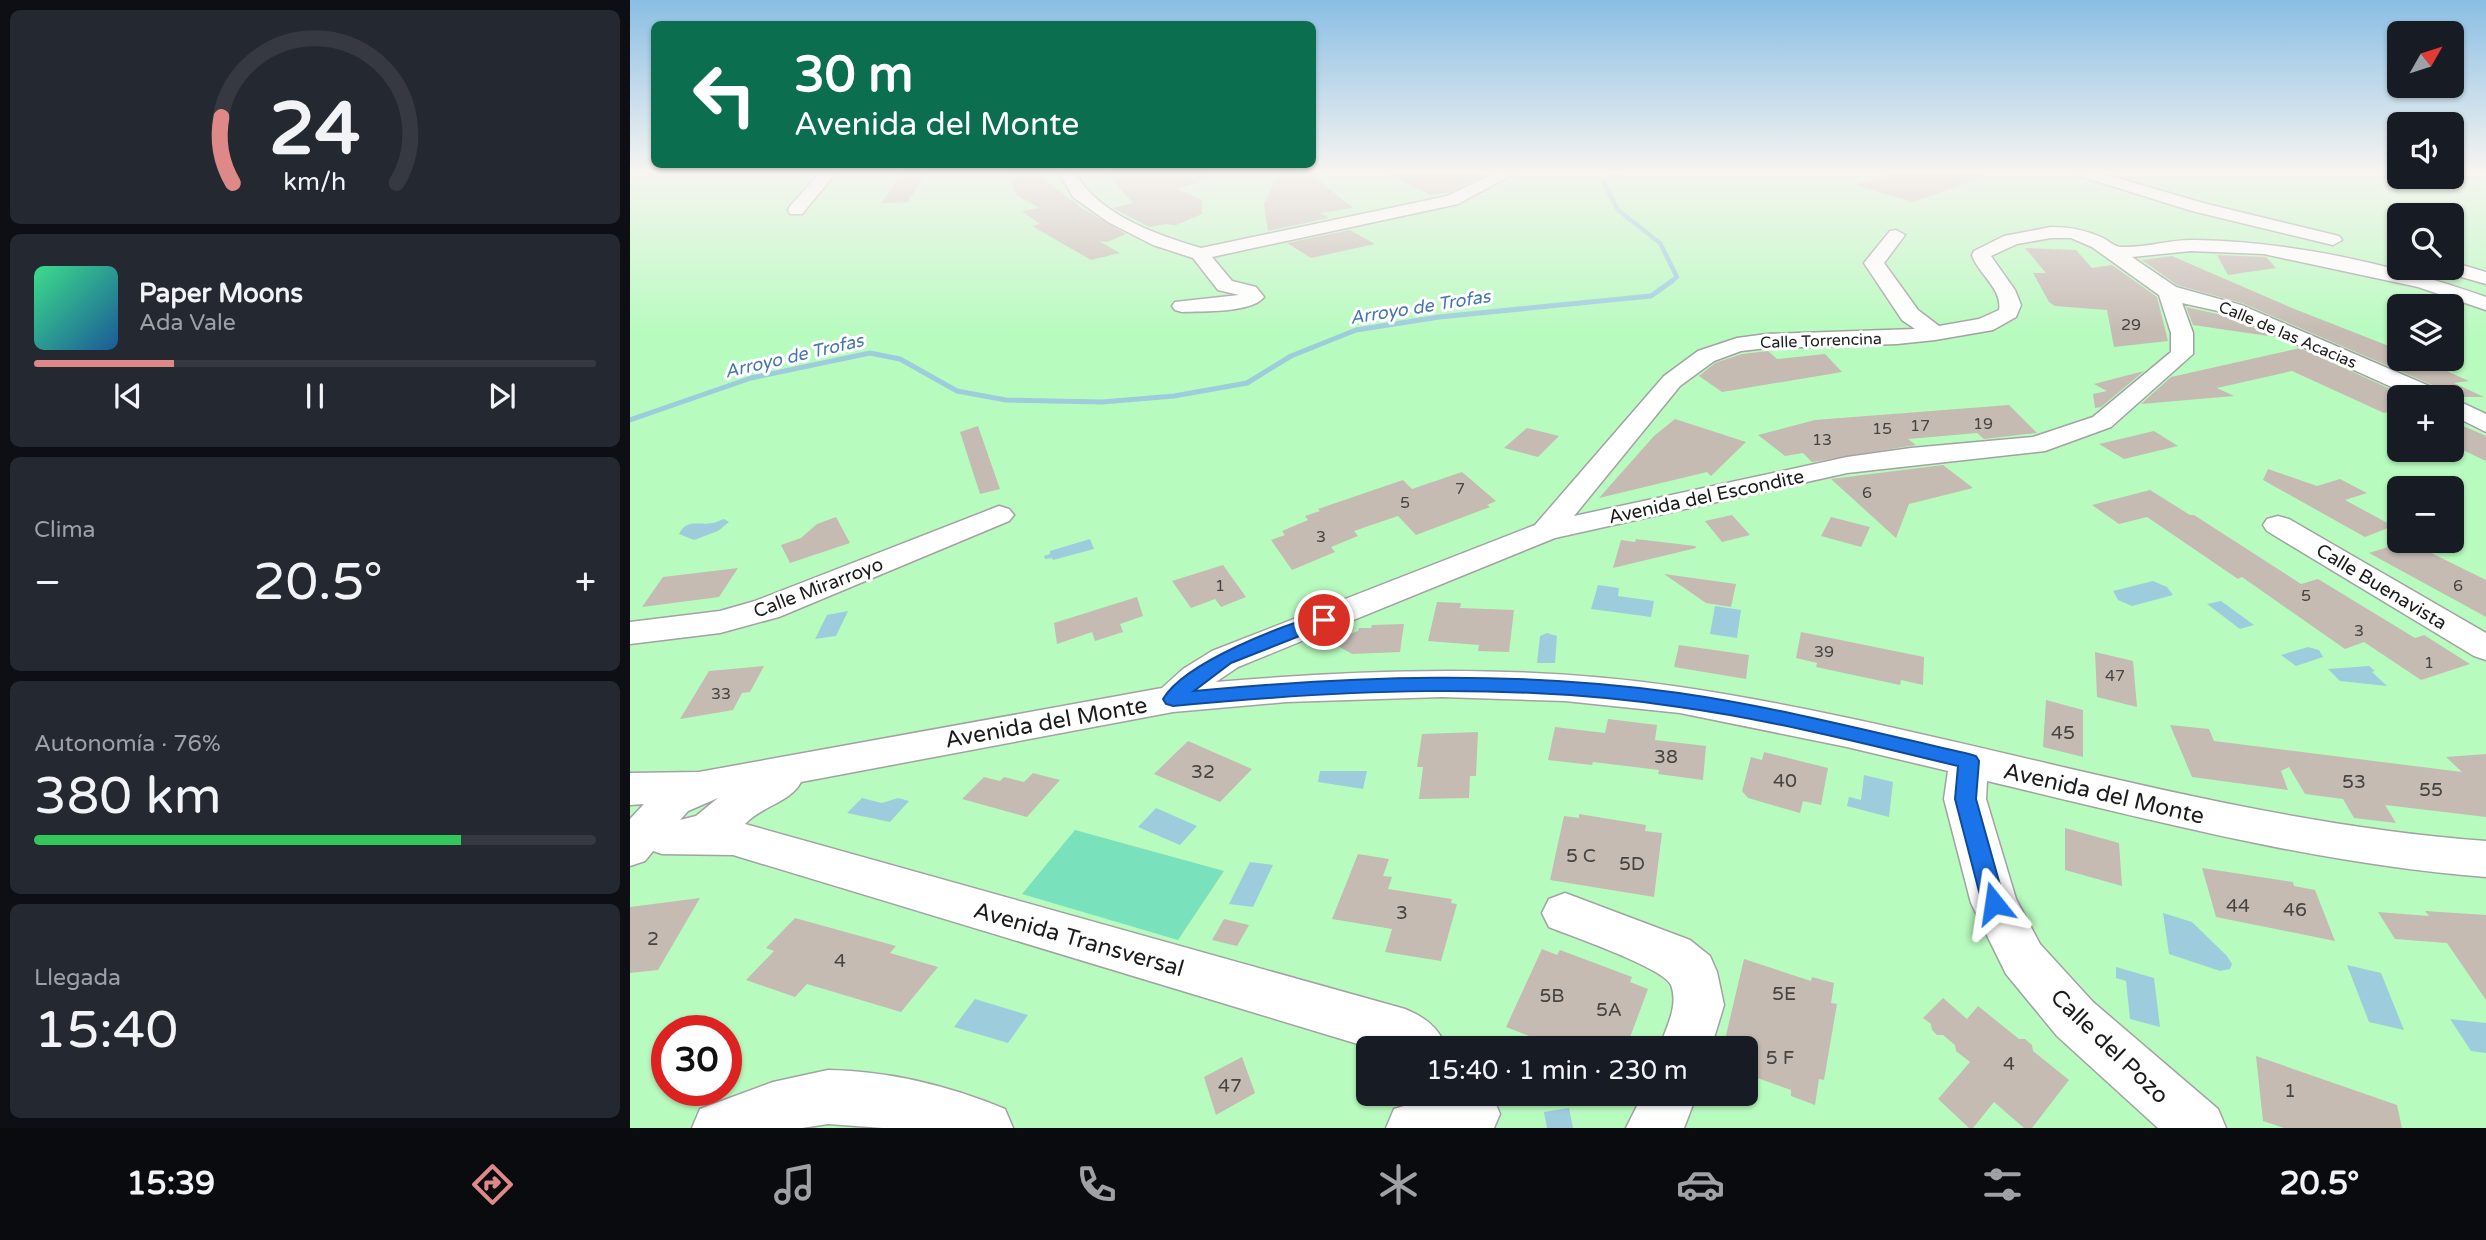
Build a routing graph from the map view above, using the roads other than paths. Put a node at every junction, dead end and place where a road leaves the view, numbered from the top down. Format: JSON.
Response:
{"nodes":[{"id":1,"x":1131,"y":227,"type":"edge"},
{"id":2,"x":1334,"y":227,"type":"edge"},
{"id":3,"x":2279,"y":227,"type":"edge"},
{"id":4,"x":2069,"y":233,"type":"joint"},
{"id":5,"x":1896,"y":235,"type":"dead end"},
{"id":6,"x":2346,"y":243,"type":"dead end"},
{"id":7,"x":2117,"y":253,"type":"junction"},
{"id":8,"x":1200,"y":254,"type":"junction"},
{"id":9,"x":2464,"y":272,"type":"edge"},
{"id":10,"x":2486,"y":278,"type":"edge"},
{"id":11,"x":2168,"y":291,"type":"junction"},
{"id":12,"x":2486,"y":304,"type":"edge"},
{"id":13,"x":1182,"y":306,"type":"dead end"},
{"id":14,"x":1935,"y":333,"type":"junction"},
{"id":15,"x":2407,"y":385,"type":"edge"},
{"id":16,"x":2464,"y":412,"type":"edge"},
{"id":17,"x":2486,"y":424,"type":"edge"},
{"id":18,"x":999,"y":515,"type":"dead end"},
{"id":19,"x":2278,"y":525,"type":"dead end"},
{"id":20,"x":1546,"y":531,"type":"junction"},
{"id":21,"x":630,"y":633,"type":"edge"},
{"id":22,"x":2486,"y":648,"type":"edge"},
{"id":23,"x":1173,"y":699,"type":"junction"},
{"id":24,"x":1969,"y":761,"type":"junction"},
{"id":25,"x":652,"y":808,"type":"edge"},
{"id":26,"x":727,"y":809,"type":"junction"},
{"id":27,"x":2486,"y":859,"type":"edge"},
{"id":28,"x":1565,"y":913,"type":"dead end"},
{"id":29,"x":1407,"y":1036,"type":"edge"},
{"id":30,"x":1689,"y":1036,"type":"edge"},
{"id":31,"x":1667,"y":1106,"type":"edge"},
{"id":32,"x":1470,"y":1112,"type":"edge"},
{"id":33,"x":719,"y":1128,"type":"edge"},
{"id":34,"x":986,"y":1128,"type":"edge"},
{"id":35,"x":1413,"y":1128,"type":"edge"},
{"id":36,"x":1653,"y":1128,"type":"edge"},
{"id":37,"x":2199,"y":1128,"type":"edge"}],
"edges":[{"from":1,"to":8,"type":"street"},
{"from":2,"to":8,"type":"street"},
{"from":3,"to":6,"type":"street"},
{"from":4,"to":7,"type":"street","name":"Calle de las Acacias"},
{"from":4,"to":14,"type":"street","name":"Calle Torrencina"},
{"from":5,"to":14,"type":"street"},
{"from":7,"to":11,"type":"street","name":"Calle de las Acacias"},
{"from":7,"to":12,"type":"street"},
{"from":8,"to":13,"type":"street"},
{"from":9,"to":10,"type":"street"},
{"from":11,"to":15,"type":"street","name":"Calle de las Acacias"},
{"from":11,"to":20,"type":"street","name":"Avenida del Escondite"},
{"from":14,"to":20,"type":"street","name":"Calle Torrencina"},
{"from":16,"to":17,"type":"street"},
{"from":18,"to":21,"type":"street","name":"Calle Mirarroyo"},
{"from":19,"to":22,"type":"street","name":"Calle Buenavista"},
{"from":20,"to":23,"type":"street","name":"Avenida del Escondite"},
{"from":23,"to":24,"type":"street","name":"Avenida del Monte"},
{"from":23,"to":26,"type":"street","name":"Avenida del Monte"},
{"from":24,"to":27,"type":"street","name":"Avenida del Monte"},
{"from":24,"to":37,"type":"street","name":"Calle del Pozo"},
{"from":25,"to":26,"type":"street","name":"Avenida Transversal"},
{"from":25,"to":26,"type":"street","name":"Avenida del Monte"},
{"from":26,"to":29,"type":"street","name":"Avenida Transversal"},
{"from":28,"to":30,"type":"street"},
{"from":31,"to":36,"type":"street"},
{"from":32,"to":35,"type":"street"},
{"from":33,"to":34,"type":"street"}]}
